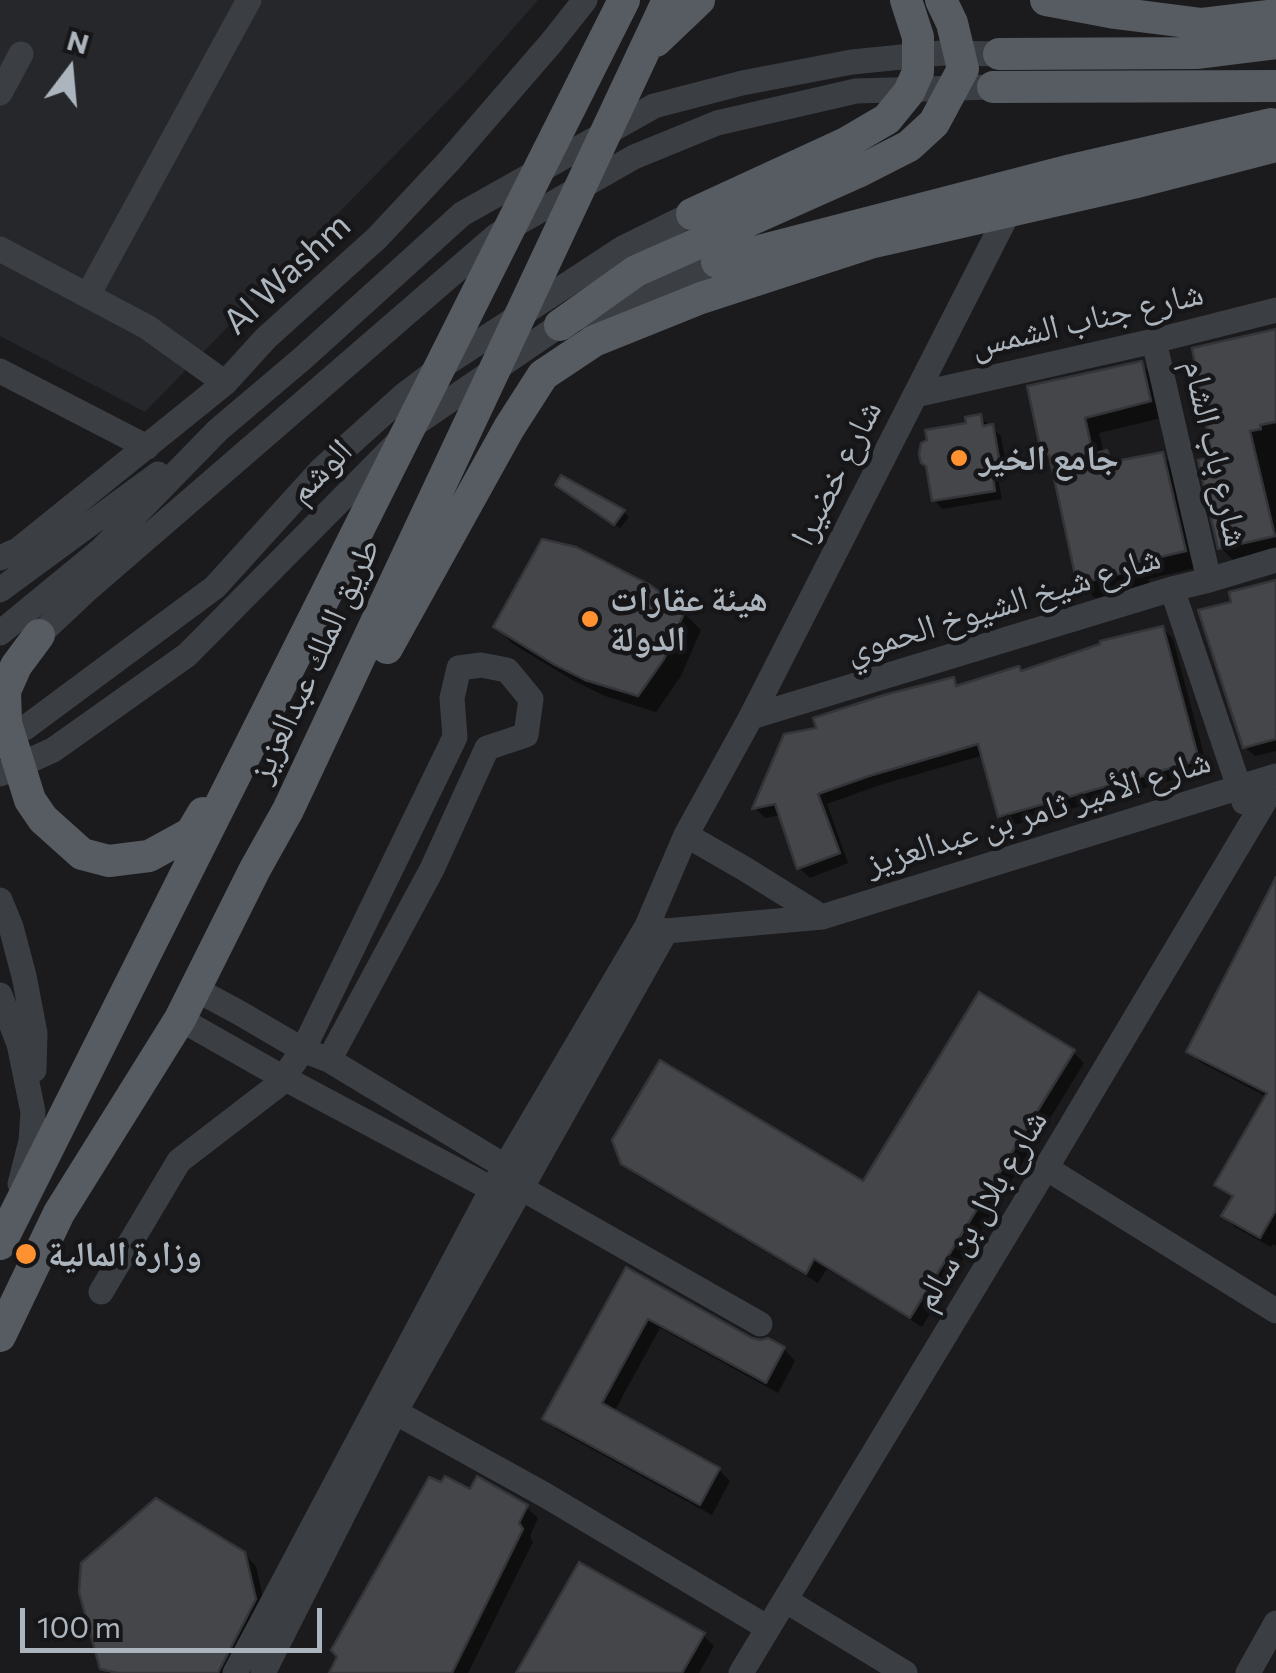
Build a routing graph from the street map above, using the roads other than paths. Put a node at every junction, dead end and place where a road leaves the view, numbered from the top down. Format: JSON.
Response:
{"nodes":[{"id":1,"x":250,"y":0,"type":"edge"},
{"id":2,"x":585,"y":0,"type":"edge"},
{"id":3,"x":624,"y":0,"type":"edge"},
{"id":4,"x":668,"y":0,"type":"edge"},
{"id":5,"x":698,"y":0,"type":"edge"},
{"id":6,"x":906,"y":0,"type":"edge"},
{"id":7,"x":941,"y":0,"type":"edge"},
{"id":8,"x":1046,"y":0,"type":"edge"},
{"id":9,"x":1276,"y":15,"type":"edge"},
{"id":10,"x":1276,"y":43,"type":"edge"},
{"id":11,"x":21,"y":54,"type":"dead end"},
{"id":12,"x":642,"y":54,"type":"junction"},
{"id":13,"x":999,"y":54,"type":"joint"},
{"id":14,"x":1276,"y":86,"type":"edge"},
{"id":15,"x":993,"y":87,"type":"joint"},
{"id":16,"x":0,"y":93,"type":"edge"},
{"id":17,"x":1276,"y":123,"type":"edge"},
{"id":18,"x":1276,"y":146,"type":"edge"},
{"id":19,"x":1008,"y":212,"type":"junction"},
{"id":20,"x":692,"y":214,"type":"joint"},
{"id":21,"x":0,"y":249,"type":"edge"},
{"id":22,"x":718,"y":262,"type":"joint"},
{"id":23,"x":88,"y":295,"type":"junction"},
{"id":24,"x":1276,"y":310,"type":"edge"},
{"id":25,"x":560,"y":325,"type":"junction"},
{"id":26,"x":1154,"y":340,"type":"junction"},
{"id":27,"x":0,"y":371,"type":"edge"},
{"id":28,"x":225,"y":383,"type":"junction"},
{"id":29,"x":915,"y":395,"type":"junction"},
{"id":30,"x":218,"y":430,"type":"junction"},
{"id":31,"x":147,"y":447,"type":"junction"},
{"id":32,"x":0,"y":558,"type":"edge"},
{"id":33,"x":1276,"y":560,"type":"edge"},
{"id":34,"x":1209,"y":580,"type":"junction"},
{"id":35,"x":1172,"y":588,"type":"junction"},
{"id":36,"x":0,"y":590,"type":"edge"},
{"id":37,"x":0,"y":613,"type":"edge"},
{"id":38,"x":0,"y":633,"type":"edge"},
{"id":39,"x":39,"y":636,"type":"joint"},
{"id":40,"x":751,"y":716,"type":"junction"},
{"id":41,"x":0,"y":737,"type":"edge"},
{"id":42,"x":250,"y":742,"type":"junction"},
{"id":43,"x":319,"y":747,"type":"junction"},
{"id":44,"x":0,"y":776,"type":"edge"},
{"id":45,"x":1276,"y":779,"type":"edge"},
{"id":46,"x":1237,"y":786,"type":"junction"},
{"id":47,"x":1251,"y":824,"type":"junction"},
{"id":48,"x":686,"y":835,"type":"junction"},
{"id":49,"x":0,"y":900,"type":"edge"},
{"id":50,"x":822,"y":917,"type":"junction"},
{"id":51,"x":656,"y":929,"type":"junction"},
{"id":52,"x":195,"y":990,"type":"junction"},
{"id":53,"x":0,"y":995,"type":"edge"},
{"id":54,"x":180,"y":1019,"type":"junction"},
{"id":55,"x":303,"y":1050,"type":"junction"},
{"id":56,"x":329,"y":1060,"type":"junction"},
{"id":57,"x":282,"y":1077,"type":"junction"},
{"id":58,"x":32,"y":1112,"type":"junction"},
{"id":59,"x":1046,"y":1168,"type":"junction"},
{"id":60,"x":506,"y":1181,"type":"junction"},
{"id":61,"x":4,"y":1237,"type":"edge"},
{"id":62,"x":101,"y":1292,"type":"dead end"},
{"id":63,"x":1276,"y":1311,"type":"edge"},
{"id":64,"x":760,"y":1324,"type":"dead end"},
{"id":65,"x":0,"y":1336,"type":"edge"},
{"id":66,"x":396,"y":1412,"type":"junction"},
{"id":67,"x":785,"y":1600,"type":"junction"},
{"id":68,"x":1276,"y":1623,"type":"edge"},
{"id":69,"x":768,"y":1628,"type":"junction"},
{"id":70,"x":235,"y":1673,"type":"edge"},
{"id":71,"x":263,"y":1673,"type":"edge"},
{"id":72,"x":741,"y":1673,"type":"edge"},
{"id":73,"x":905,"y":1673,"type":"edge"},
{"id":74,"x":1248,"y":1673,"type":"edge"}],
"edges":[{"from":1,"to":23,"type":"street"},
{"from":2,"to":28,"type":"street","name":"Al Washm"},
{"from":3,"to":42,"type":"main road","name":"طريق الملك عبدالعزيز"},
{"from":4,"to":12,"type":"main road","name":"طريق الملك عبدالعزيز"},
{"from":5,"to":12,"type":"main road"},
{"from":6,"to":20,"type":"main road"},
{"from":7,"to":25,"type":"main road"},
{"from":8,"to":9,"type":"main road"},
{"from":10,"to":13,"type":"main road"},
{"from":11,"to":16,"type":"street"},
{"from":12,"to":43,"type":"main road","name":"طريق الملك عبدالعزيز"},
{"from":13,"to":30,"type":"street"},
{"from":14,"to":15,"type":"main road"},
{"from":15,"to":39,"type":"street"},
{"from":17,"to":22,"type":"main road"},
{"from":18,"to":19,"type":"main road"},
{"from":19,"to":29,"type":"street","name":"شارع خضيرا"},
{"from":19,"to":43,"type":"main road"},
{"from":20,"to":41,"type":"street"},
{"from":21,"to":23,"type":"street"},
{"from":22,"to":25,"type":"street","name":"الوشم"},
{"from":23,"to":28,"type":"street"},
{"from":24,"to":26,"type":"street","name":"شارع جناب الشمس"},
{"from":25,"to":44,"type":"street","name":"الوشم"},
{"from":26,"to":29,"type":"street","name":"شارع جناب الشمس"},
{"from":26,"to":34,"type":"street","name":"شارع باب الشام"},
{"from":27,"to":31,"type":"street"},
{"from":28,"to":31,"type":"street","name":"Al Washm"},
{"from":29,"to":40,"type":"street","name":"شارع خضيرا"},
{"from":30,"to":36,"type":"street"},
{"from":30,"to":37,"type":"street"},
{"from":30,"to":38,"type":"street"},
{"from":31,"to":32,"type":"street","name":"Al Washm"},
{"from":33,"to":34,"type":"street","name":"شارع شيخ الشيوخ الحموي"},
{"from":34,"to":35,"type":"street","name":"شارع شيخ الشيوخ الحموي"},
{"from":35,"to":40,"type":"street","name":"شارع شيخ الشيوخ الحموي"},
{"from":35,"to":46,"type":"street"},
{"from":39,"to":42,"type":"main road"},
{"from":40,"to":48,"type":"street","name":"شارع خضيرا"},
{"from":42,"to":61,"type":"main road","name":"طريق الملك عبدالعزيز"},
{"from":43,"to":52,"type":"main road","name":"طريق الملك عبدالعزيز"},
{"from":45,"to":46,"type":"street","name":"شارع الأمير ثامر بن عبدالعزيز"},
{"from":45,"to":47,"type":"street","name":"شارع بلال بن سالم"},
{"from":46,"to":47,"type":"street"},
{"from":46,"to":50,"type":"street","name":"شارع الأمير ثامر بن عبدالعزيز"},
{"from":47,"to":59,"type":"street","name":"شارع بلال بن سالم"},
{"from":48,"to":50,"type":"street"},
{"from":48,"to":51,"type":"street","name":"شارع خضيرا"},
{"from":49,"to":58,"type":"street"},
{"from":50,"to":51,"type":"street","name":"شارع الأمير ثامر بن عبدالعزيز"},
{"from":51,"to":60,"type":"street","name":"شارع خضيرا"},
{"from":52,"to":54,"type":"main road","name":"طريق الملك عبدالعزيز"},
{"from":52,"to":55,"type":"street"},
{"from":53,"to":58,"type":"street"},
{"from":54,"to":57,"type":"street"},
{"from":54,"to":65,"type":"main road","name":"طريق الملك عبدالعزيز"},
{"from":55,"to":56,"type":"street"},
{"from":55,"to":56,"type":"street"},
{"from":55,"to":57,"type":"street"},
{"from":56,"to":60,"type":"street"},
{"from":57,"to":60,"type":"street"},
{"from":57,"to":62,"type":"street"},
{"from":58,"to":61,"type":"street"},
{"from":59,"to":63,"type":"street"},
{"from":59,"to":67,"type":"street","name":"شارع بلال بن سالم"},
{"from":60,"to":64,"type":"street"},
{"from":60,"to":66,"type":"street"},
{"from":60,"to":70,"type":"street"},
{"from":66,"to":69,"type":"street"},
{"from":66,"to":71,"type":"street"},
{"from":67,"to":69,"type":"street","name":"شارع بلال بن سالم"},
{"from":67,"to":73,"type":"street"},
{"from":68,"to":74,"type":"street"},
{"from":69,"to":72,"type":"street","name":"شارع بلال بن سالم"}]}
